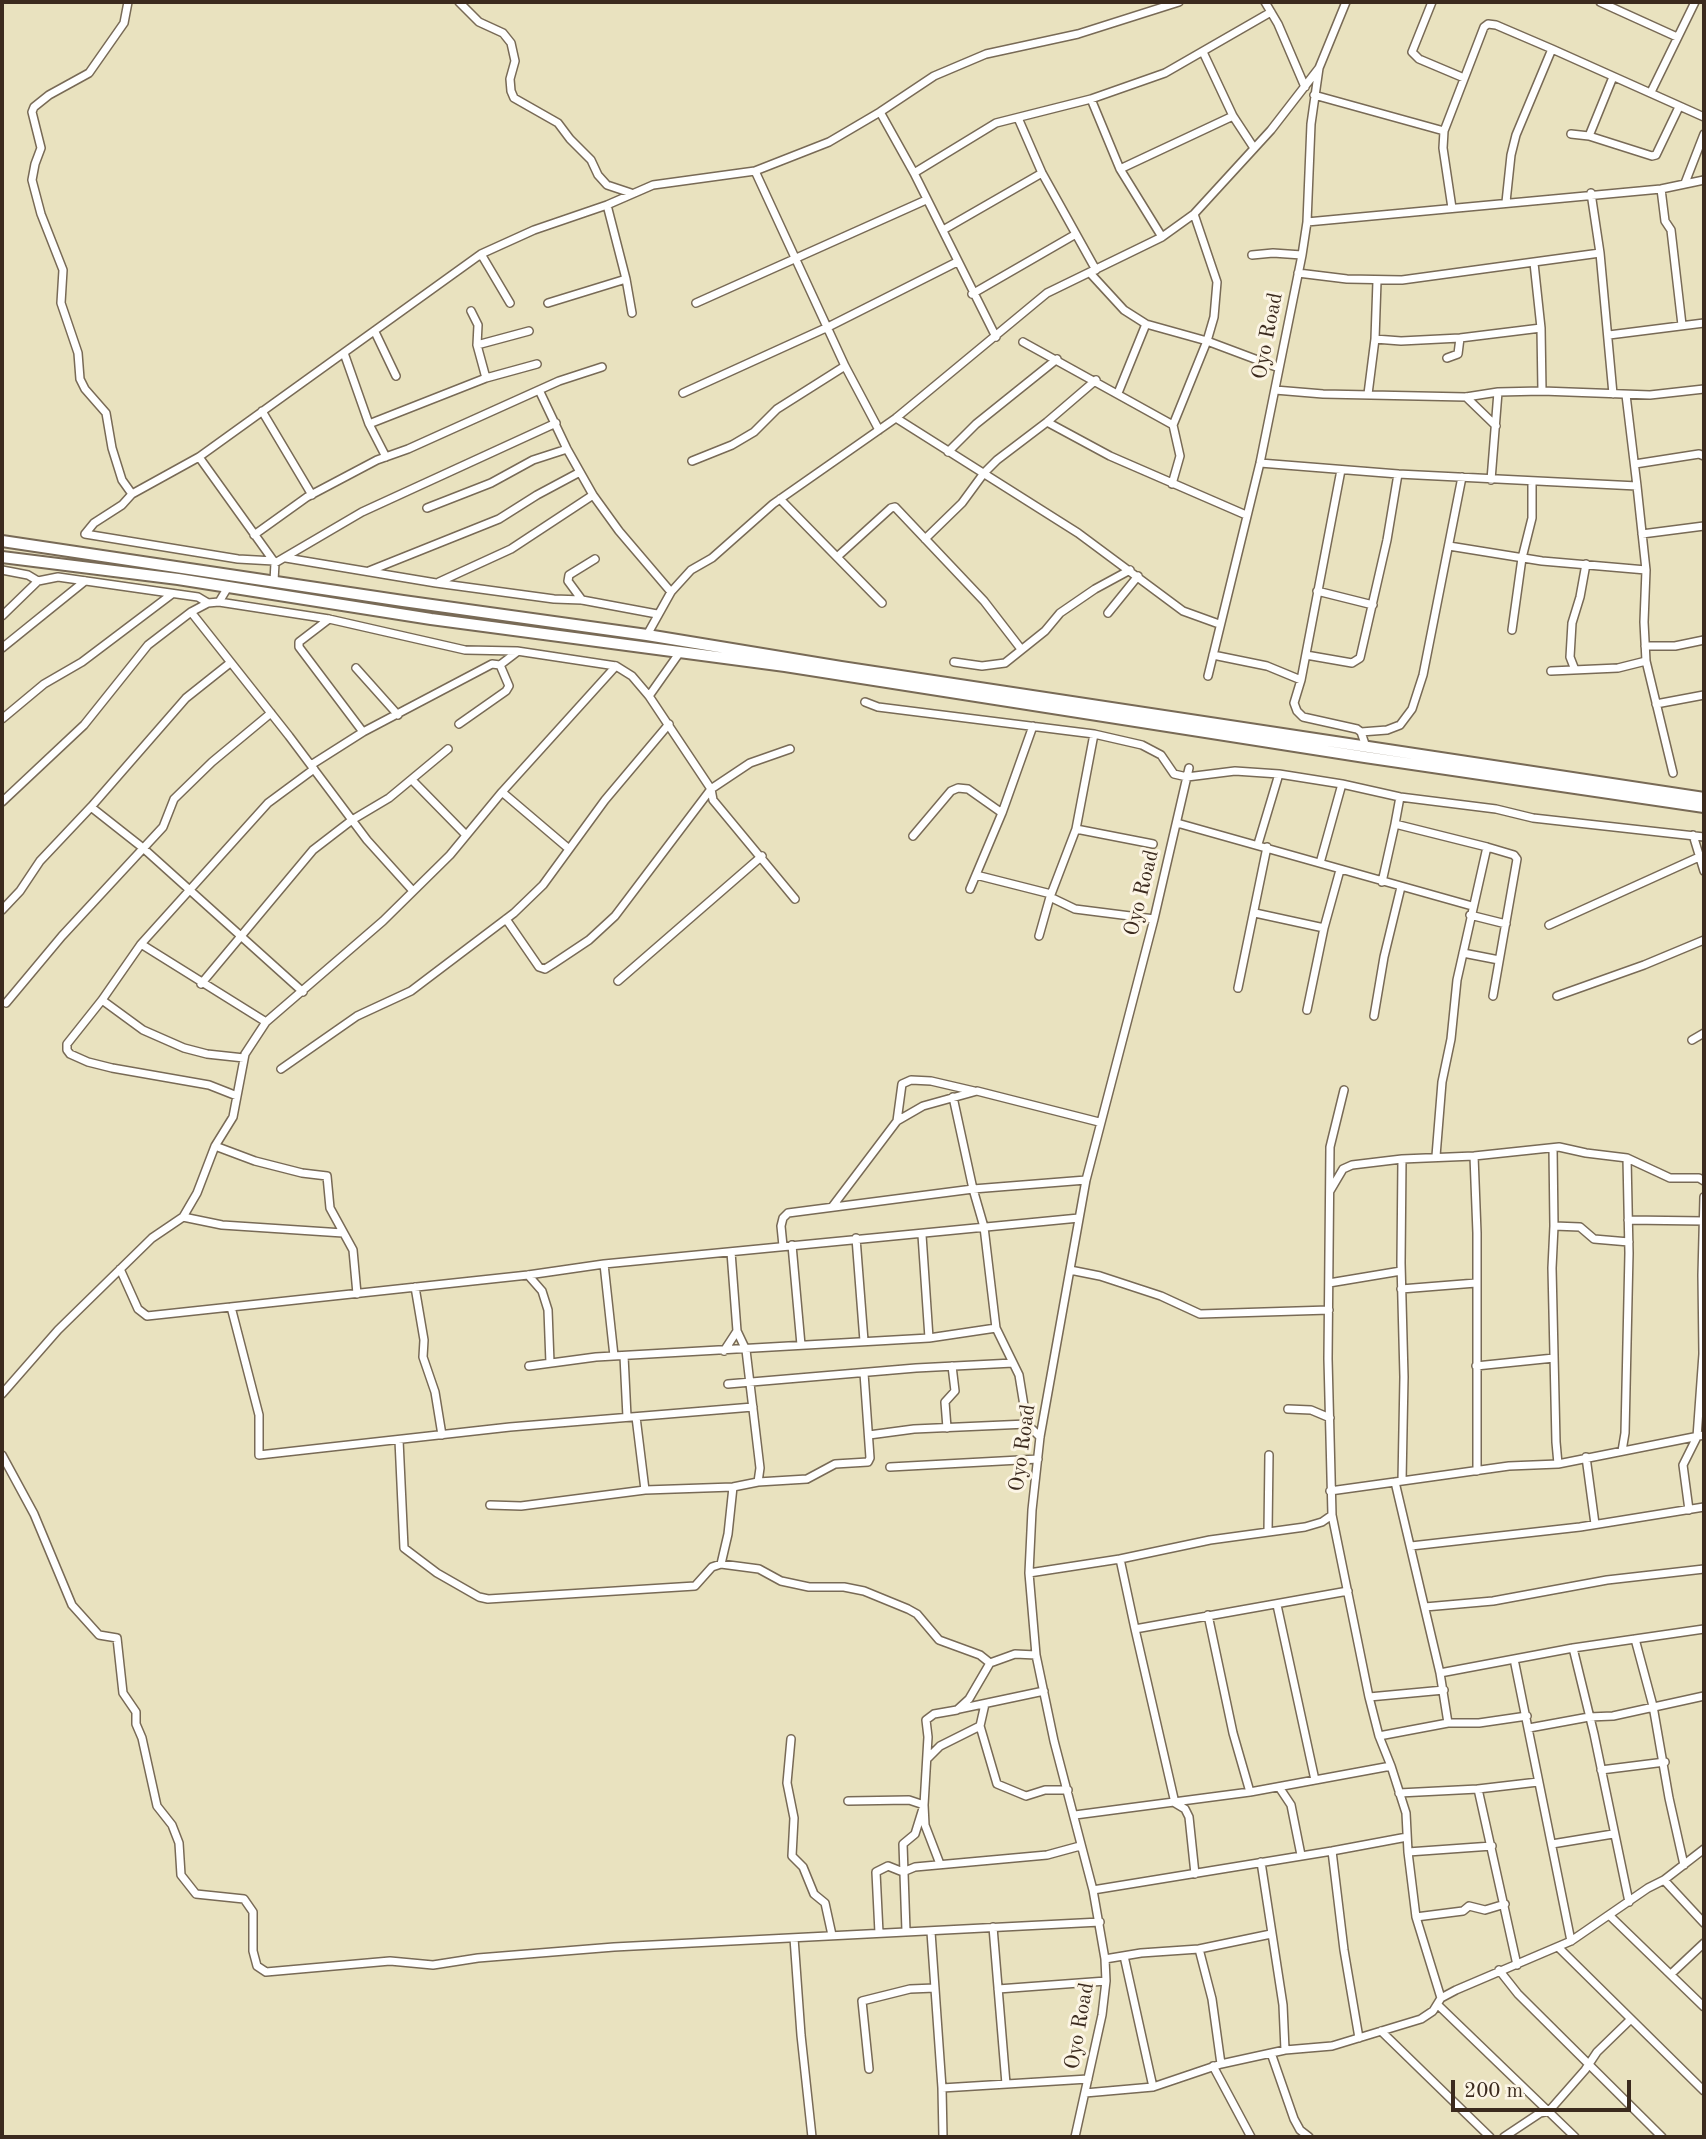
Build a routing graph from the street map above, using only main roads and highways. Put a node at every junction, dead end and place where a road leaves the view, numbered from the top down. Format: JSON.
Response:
{"nodes":[{"id":1,"x":2,"y":541,"type":"edge"},
{"id":2,"x":2,"y":557,"type":"edge"},
{"id":3,"x":785,"y":662,"type":"junction"},
{"id":4,"x":1704,"y":797,"type":"edge"},
{"id":5,"x":1704,"y":807,"type":"edge"}],
"edges":[{"from":1,"to":3,"type":"highway"},
{"from":2,"to":3,"type":"highway"},
{"from":3,"to":4,"type":"highway"},
{"from":3,"to":5,"type":"highway"}]}
